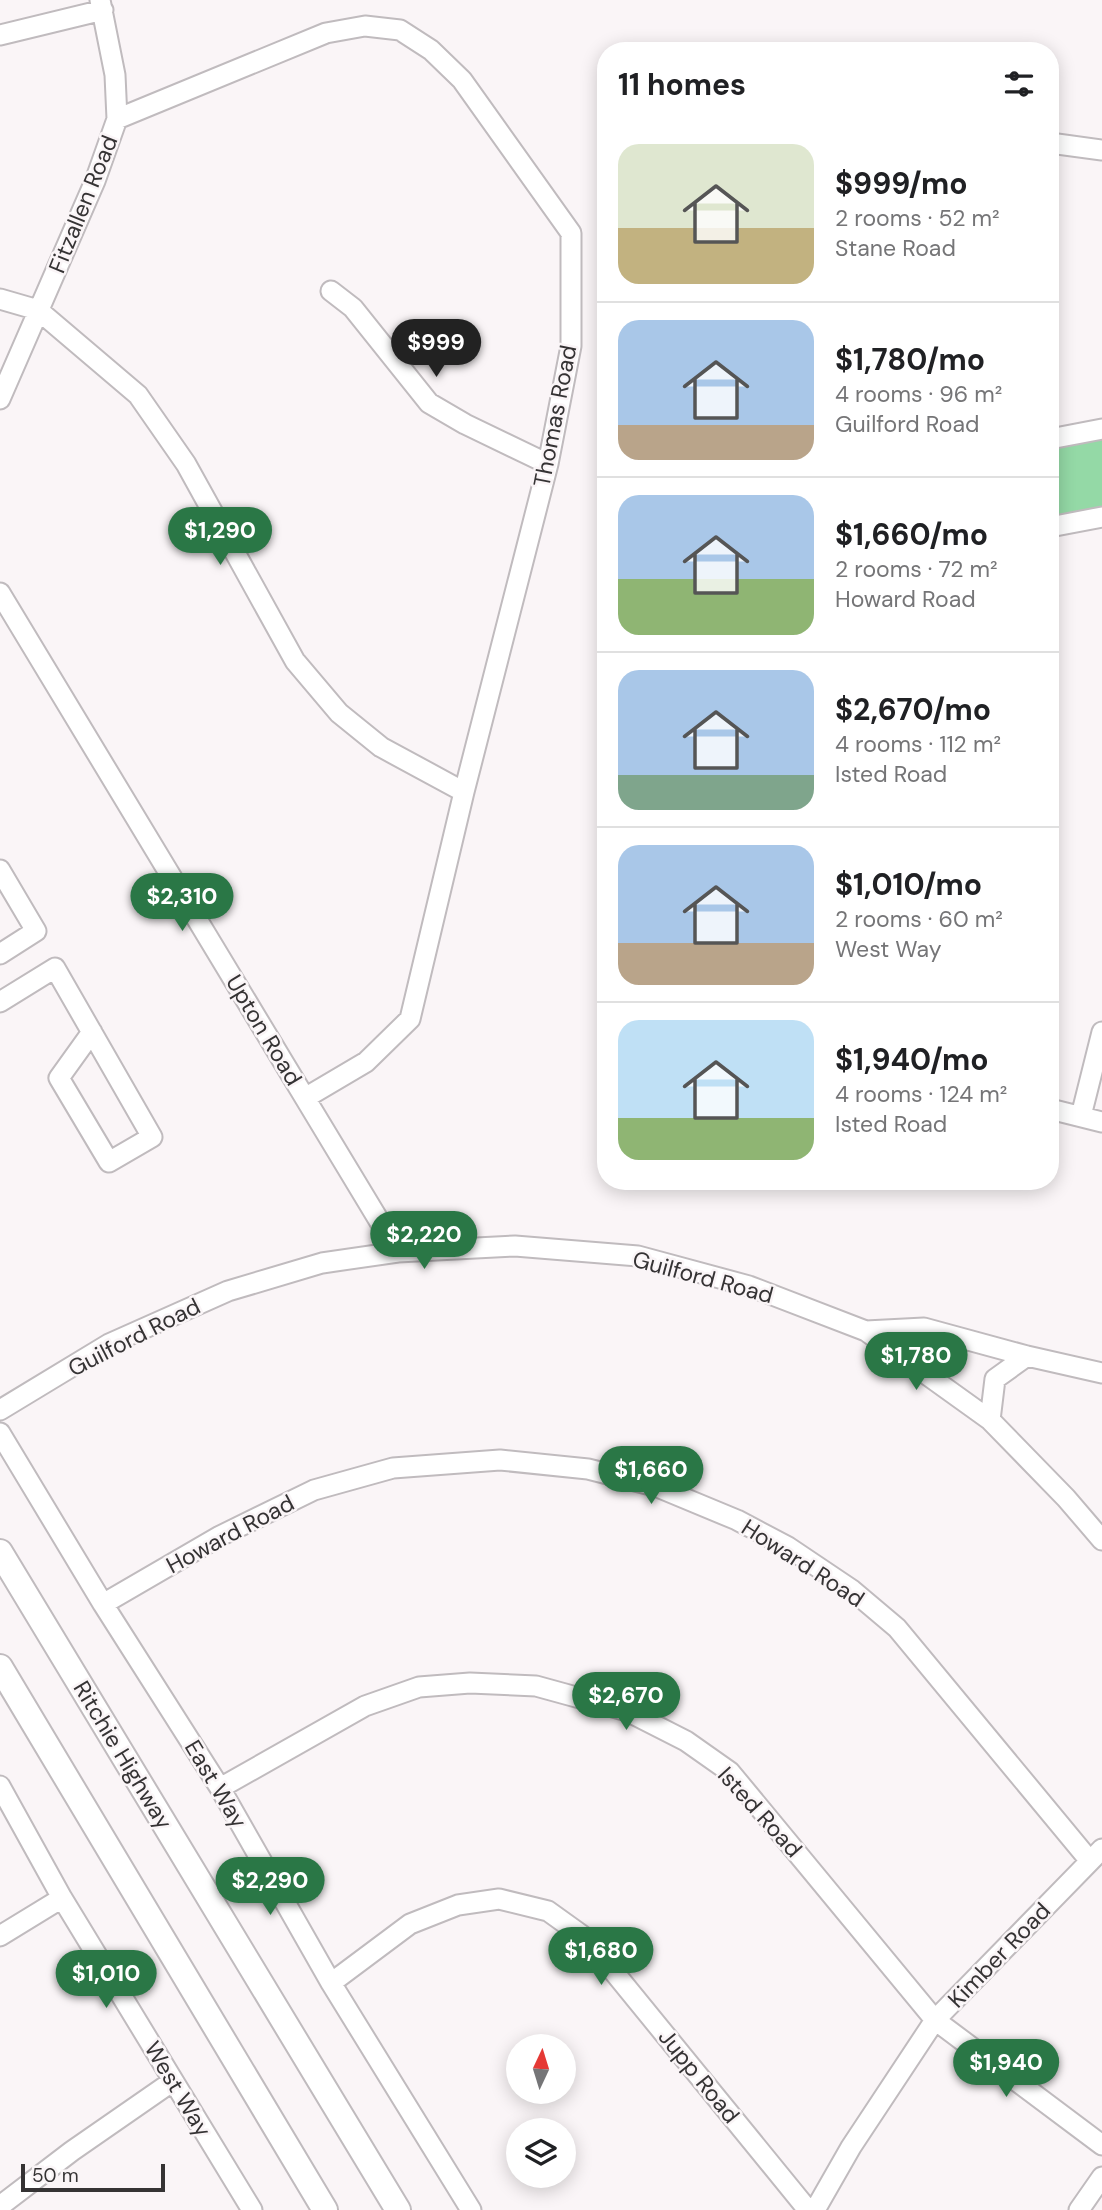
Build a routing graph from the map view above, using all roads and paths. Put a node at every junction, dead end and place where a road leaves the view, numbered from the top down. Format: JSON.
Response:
{"nodes":[{"id":1,"x":102,"y":5,"type":"edge"},
{"id":2,"x":0,"y":35,"type":"edge"},
{"id":3,"x":117,"y":119,"type":"junction"},
{"id":4,"x":1059,"y":144,"type":"edge"},
{"id":5,"x":1102,"y":150,"type":"edge"},
{"id":6,"x":331,"y":291,"type":"dead end"},
{"id":7,"x":0,"y":299,"type":"edge"},
{"id":8,"x":38,"y":310,"type":"junction"},
{"id":9,"x":0,"y":399,"type":"edge"},
{"id":10,"x":1102,"y":429,"type":"edge"},
{"id":11,"x":1059,"y":437,"type":"edge"},
{"id":12,"x":548,"y":464,"type":"junction"},
{"id":13,"x":1102,"y":517,"type":"edge"},
{"id":14,"x":1059,"y":525,"type":"edge"},
{"id":15,"x":0,"y":593,"type":"edge"},
{"id":16,"x":464,"y":792,"type":"junction"},
{"id":17,"x":0,"y":870,"type":"edge"},
{"id":18,"x":0,"y":954,"type":"edge"},
{"id":19,"x":0,"y":1002,"type":"edge"},
{"id":20,"x":92,"y":1032,"type":"junction"},
{"id":21,"x":1102,"y":1032,"type":"edge"},
{"id":22,"x":305,"y":1098,"type":"junction"},
{"id":23,"x":1059,"y":1111,"type":"edge"},
{"id":24,"x":1081,"y":1116,"type":"junction"},
{"id":25,"x":1102,"y":1122,"type":"edge"},
{"id":26,"x":398,"y":1252,"type":"junction"},
{"id":27,"x":866,"y":1331,"type":"junction"},
{"id":28,"x":1027,"y":1356,"type":"junction"},
{"id":29,"x":1102,"y":1373,"type":"edge"},
{"id":30,"x":0,"y":1410,"type":"edge"},
{"id":31,"x":990,"y":1420,"type":"junction"},
{"id":32,"x":0,"y":1433,"type":"edge"},
{"id":33,"x":1102,"y":1539,"type":"edge"},
{"id":34,"x":0,"y":1552,"type":"edge"},
{"id":35,"x":103,"y":1604,"type":"junction"},
{"id":36,"x":0,"y":1667,"type":"edge"},
{"id":37,"x":0,"y":1786,"type":"edge"},
{"id":38,"x":220,"y":1788,"type":"junction"},
{"id":39,"x":1096,"y":1855,"type":"edge"},
{"id":40,"x":62,"y":1898,"type":"junction"},
{"id":41,"x":0,"y":1936,"type":"edge"},
{"id":42,"x":331,"y":1983,"type":"junction"},
{"id":43,"x":935,"y":2020,"type":"junction"},
{"id":44,"x":173,"y":2081,"type":"junction"},
{"id":45,"x":1102,"y":2145,"type":"edge"},
{"id":46,"x":1102,"y":2177,"type":"edge"},
{"id":47,"x":0,"y":2206,"type":"edge"},
{"id":48,"x":253,"y":2210,"type":"edge"},
{"id":49,"x":325,"y":2210,"type":"edge"},
{"id":50,"x":398,"y":2210,"type":"edge"},
{"id":51,"x":471,"y":2210,"type":"edge"},
{"id":52,"x":808,"y":2210,"type":"edge"},
{"id":53,"x":815,"y":2210,"type":"edge"},
{"id":54,"x":1079,"y":2210,"type":"edge"}],
"edges":[{"from":1,"to":2,"type":"street"},
{"from":1,"to":3,"type":"street","name":"Fitzallen Road"},
{"from":3,"to":8,"type":"street","name":"Fitzallen Road"},
{"from":3,"to":12,"type":"street","name":"Thomas Road"},
{"from":4,"to":5,"type":"street"},
{"from":6,"to":12,"type":"street"},
{"from":7,"to":8,"type":"street"},
{"from":8,"to":9,"type":"street","name":"Fitzallen Road"},
{"from":8,"to":16,"type":"street"},
{"from":10,"to":11,"type":"street"},
{"from":12,"to":16,"type":"street","name":"Thomas Road"},
{"from":13,"to":14,"type":"street"},
{"from":15,"to":22,"type":"street","name":"Upton Road"},
{"from":16,"to":22,"type":"street","name":"Thomas Road"},
{"from":17,"to":18,"type":"street"},
{"from":19,"to":20,"type":"street"},
{"from":20,"to":20,"type":"street"},
{"from":21,"to":24,"type":"street"},
{"from":22,"to":26,"type":"street","name":"Upton Road"},
{"from":23,"to":24,"type":"street"},
{"from":24,"to":25,"type":"street"},
{"from":26,"to":27,"type":"street","name":"Guilford Road"},
{"from":26,"to":30,"type":"street","name":"Guilford Road"},
{"from":27,"to":28,"type":"street"},
{"from":27,"to":31,"type":"street","name":"Guilford Road"},
{"from":28,"to":29,"type":"street"},
{"from":28,"to":31,"type":"street"},
{"from":31,"to":33,"type":"street","name":"Guilford Road"},
{"from":32,"to":35,"type":"street","name":"East Way"},
{"from":34,"to":50,"type":"main road","name":"Ritchie Highway"},
{"from":35,"to":38,"type":"street","name":"East Way"},
{"from":35,"to":39,"type":"street","name":"Howard Road"},
{"from":36,"to":49,"type":"main road"},
{"from":37,"to":40,"type":"street","name":"West Way"},
{"from":38,"to":42,"type":"street","name":"East Way"},
{"from":38,"to":43,"type":"street","name":"Isted Road"},
{"from":39,"to":43,"type":"street","name":"Kimber Road"},
{"from":40,"to":41,"type":"street"},
{"from":40,"to":44,"type":"street","name":"West Way"},
{"from":42,"to":51,"type":"street","name":"East Way"},
{"from":42,"to":52,"type":"street","name":"Jupp Road"},
{"from":43,"to":45,"type":"street","name":"Isted Road"},
{"from":43,"to":53,"type":"street","name":"Kimber Road"},
{"from":44,"to":47,"type":"street"},
{"from":44,"to":48,"type":"street","name":"West Way"},
{"from":46,"to":54,"type":"street"}]}
